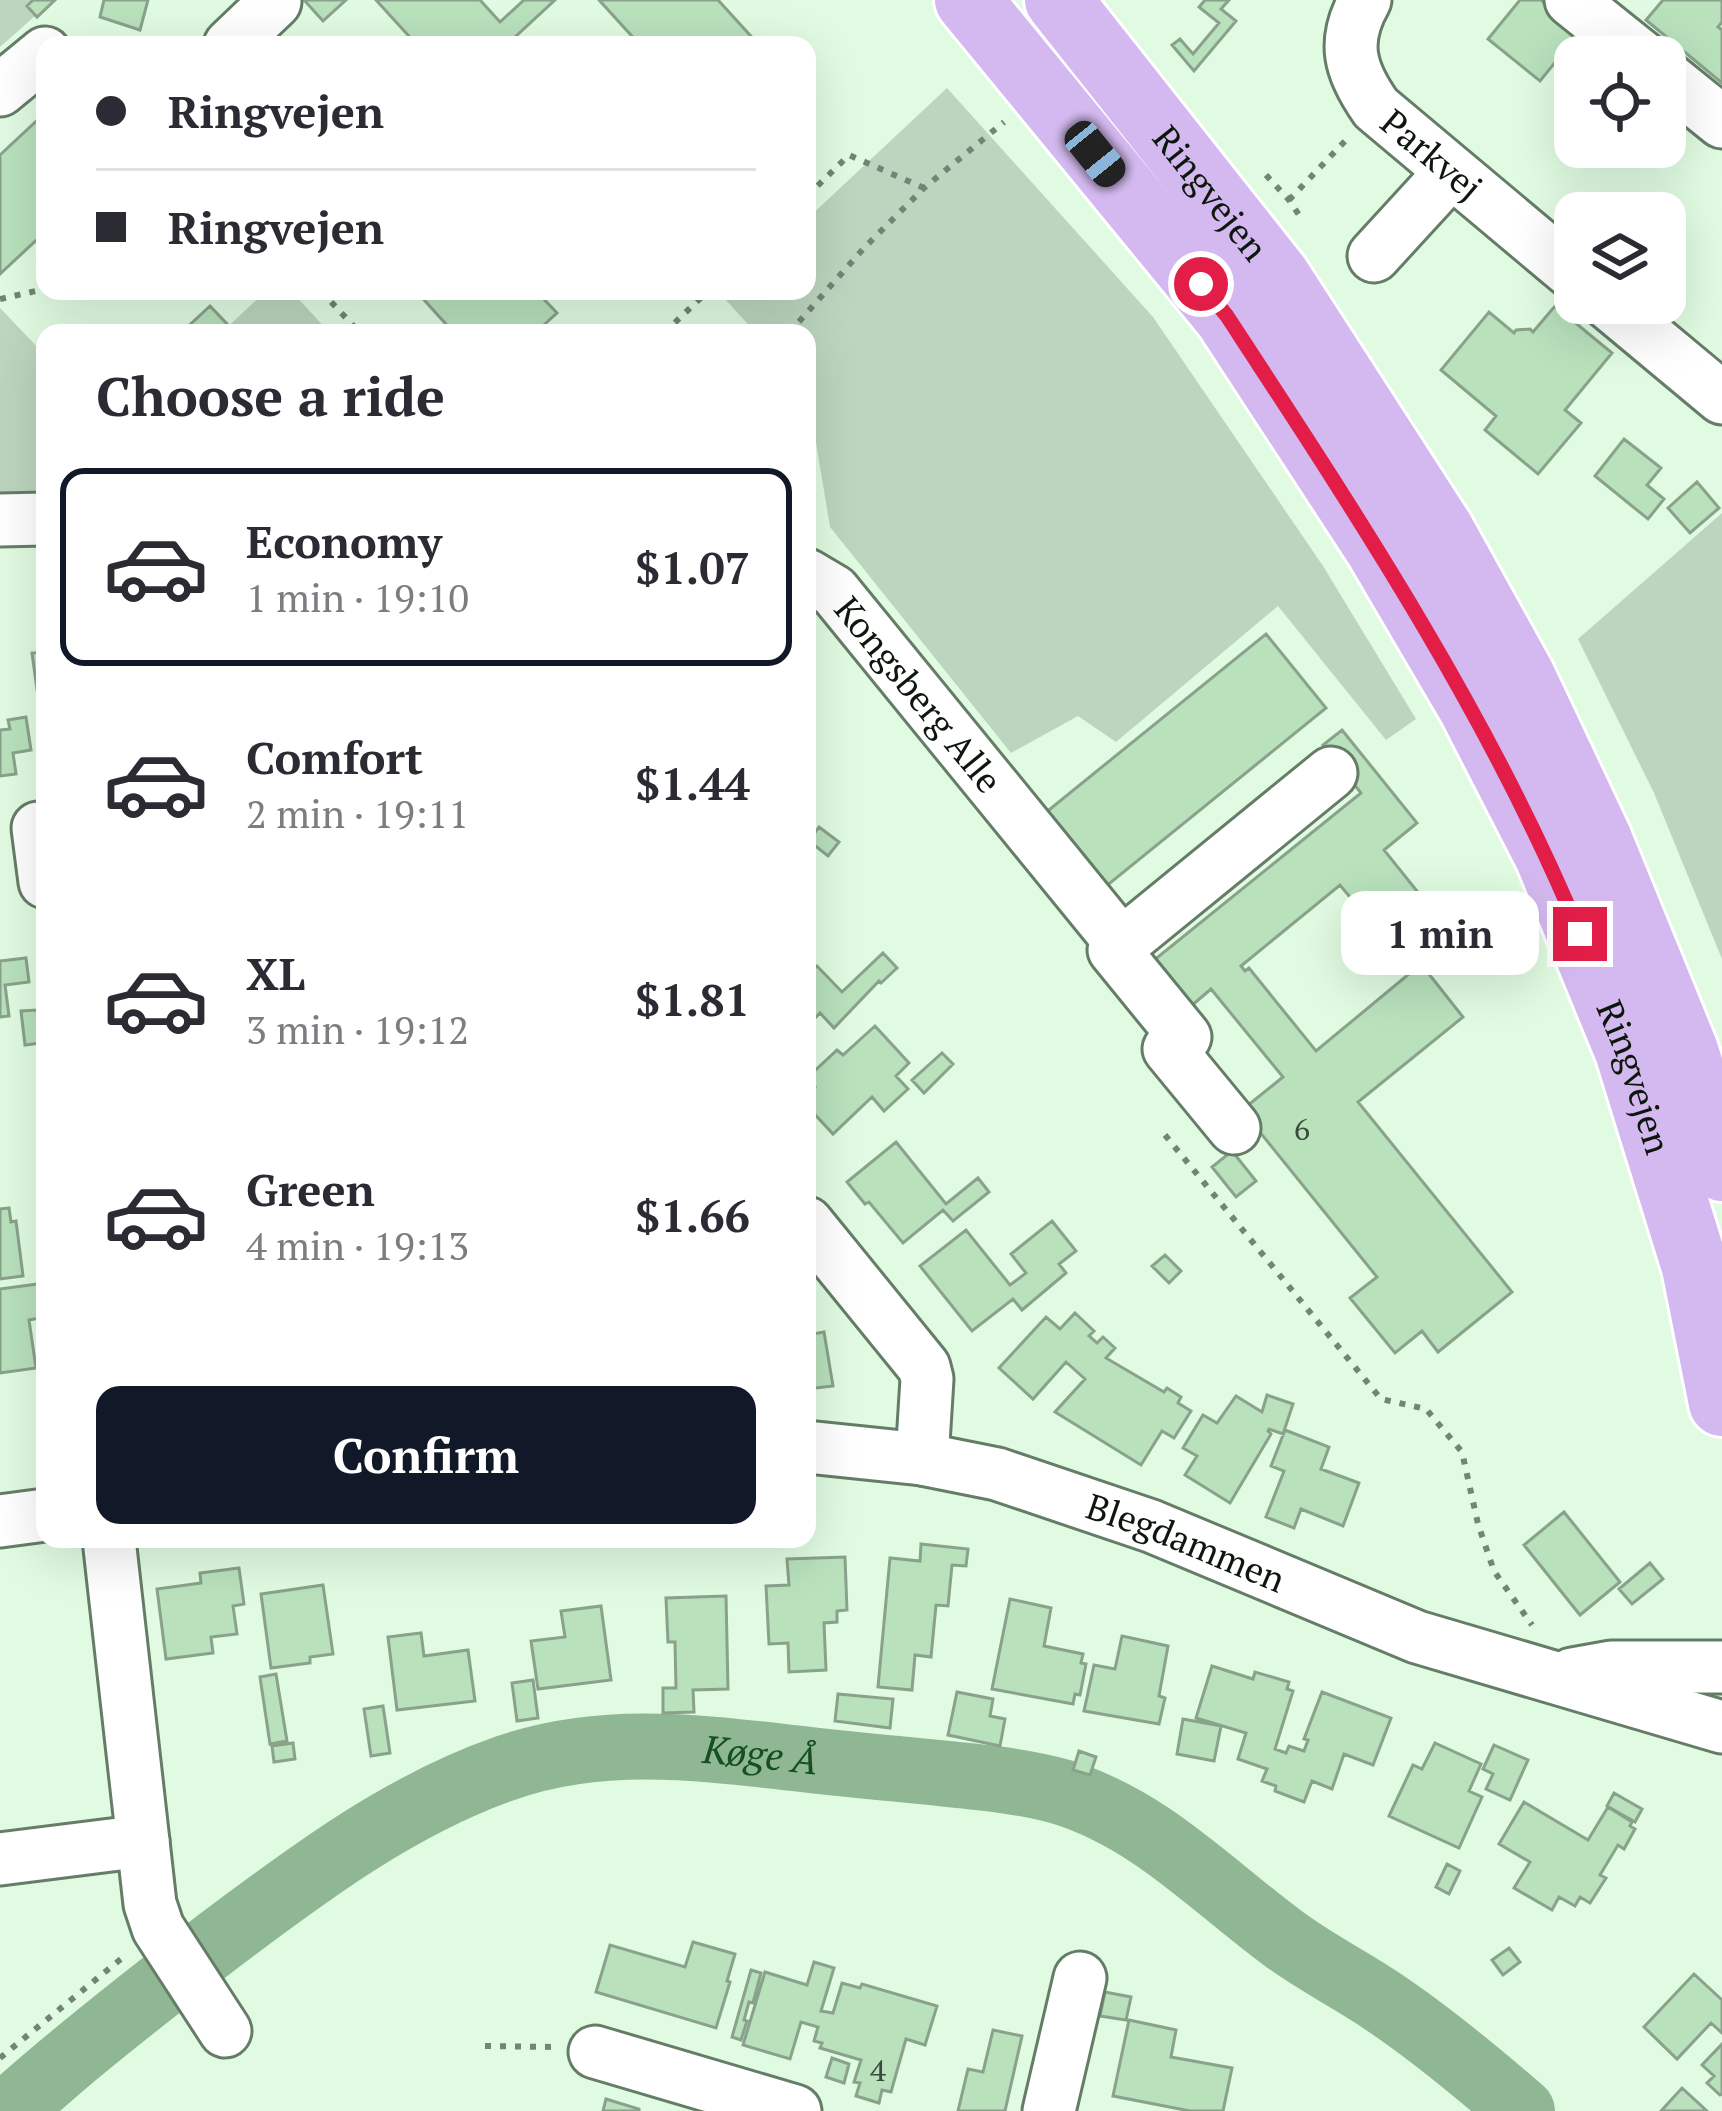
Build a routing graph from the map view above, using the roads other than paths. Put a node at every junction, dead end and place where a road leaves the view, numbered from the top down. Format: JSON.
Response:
{"nodes":[{"id":1,"x":968,"y":0,"type":"edge"},
{"id":2,"x":1058,"y":0,"type":"edge"},
{"id":3,"x":1364,"y":0,"type":"edge"},
{"id":4,"x":1571,"y":0,"type":"edge"},
{"id":5,"x":275,"y":2,"type":"edge"},
{"id":6,"x":239,"y":36,"type":"edge"},
{"id":7,"x":1616,"y":36,"type":"edge"},
{"id":8,"x":36,"y":60,"type":"edge"},
{"id":9,"x":0,"y":90,"type":"edge"},
{"id":10,"x":1686,"y":93,"type":"edge"},
{"id":11,"x":1722,"y":122,"type":"edge"},
{"id":12,"x":1451,"y":172,"type":"junction"},
{"id":13,"x":1373,"y":256,"type":"dead end"},
{"id":14,"x":1554,"y":258,"type":"edge"},
{"id":15,"x":1633,"y":324,"type":"edge"},
{"id":16,"x":1722,"y":398,"type":"edge"},
{"id":17,"x":36,"y":519,"type":"edge"},
{"id":18,"x":0,"y":520,"type":"edge"},
{"id":19,"x":816,"y":580,"type":"edge"},
{"id":20,"x":1331,"y":773,"type":"dead end"},
{"id":21,"x":1121,"y":944,"type":"junction"},
{"id":22,"x":1234,"y":1129,"type":"dead end"},
{"id":23,"x":1722,"y":1168,"type":"edge"},
{"id":24,"x":816,"y":1234,"type":"edge"},
{"id":25,"x":1722,"y":1403,"type":"edge"},
{"id":26,"x":816,"y":1448,"type":"edge"},
{"id":27,"x":922,"y":1460,"type":"junction"},
{"id":28,"x":36,"y":1516,"type":"edge"},
{"id":29,"x":0,"y":1522,"type":"edge"},
{"id":30,"x":110,"y":1548,"type":"edge"},
{"id":31,"x":1722,"y":1667,"type":"edge"},
{"id":32,"x":1554,"y":1677,"type":"junction"},
{"id":33,"x":1722,"y":1727,"type":"edge"},
{"id":34,"x":143,"y":1841,"type":"junction"},
{"id":35,"x":0,"y":1859,"type":"edge"},
{"id":36,"x":1081,"y":1978,"type":"dead end"},
{"id":37,"x":224,"y":2031,"type":"dead end"},
{"id":38,"x":595,"y":2052,"type":"road end"},
{"id":39,"x":795,"y":2111,"type":"edge"},
{"id":40,"x":1049,"y":2111,"type":"edge"}],
"edges":[{"from":1,"to":25,"type":"main road","name":"Ringvejen"},
{"from":2,"to":23,"type":"main road","name":"Ringvejen"},
{"from":3,"to":12,"type":"street","name":"Parkvej"},
{"from":4,"to":7,"type":"street"},
{"from":5,"to":6,"type":"street"},
{"from":8,"to":9,"type":"street"},
{"from":10,"to":11,"type":"street"},
{"from":12,"to":13,"type":"street"},
{"from":12,"to":14,"type":"street","name":"Parkvej"},
{"from":15,"to":16,"type":"street"},
{"from":17,"to":18,"type":"street"},
{"from":19,"to":21,"type":"street","name":"Kongsberg Alle"},
{"from":20,"to":21,"type":"street"},
{"from":21,"to":22,"type":"street","name":"Kongsberg Alle"},
{"from":24,"to":27,"type":"street"},
{"from":26,"to":27,"type":"street","name":"Blegdammen"},
{"from":27,"to":32,"type":"street","name":"Blegdammen"},
{"from":28,"to":29,"type":"street"},
{"from":30,"to":34,"type":"street"},
{"from":31,"to":32,"type":"street","name":"Blegdammen"},
{"from":32,"to":33,"type":"street","name":"Blegdammen"},
{"from":34,"to":35,"type":"street"},
{"from":34,"to":37,"type":"street"},
{"from":36,"to":40,"type":"street"},
{"from":38,"to":39,"type":"street"}]}
